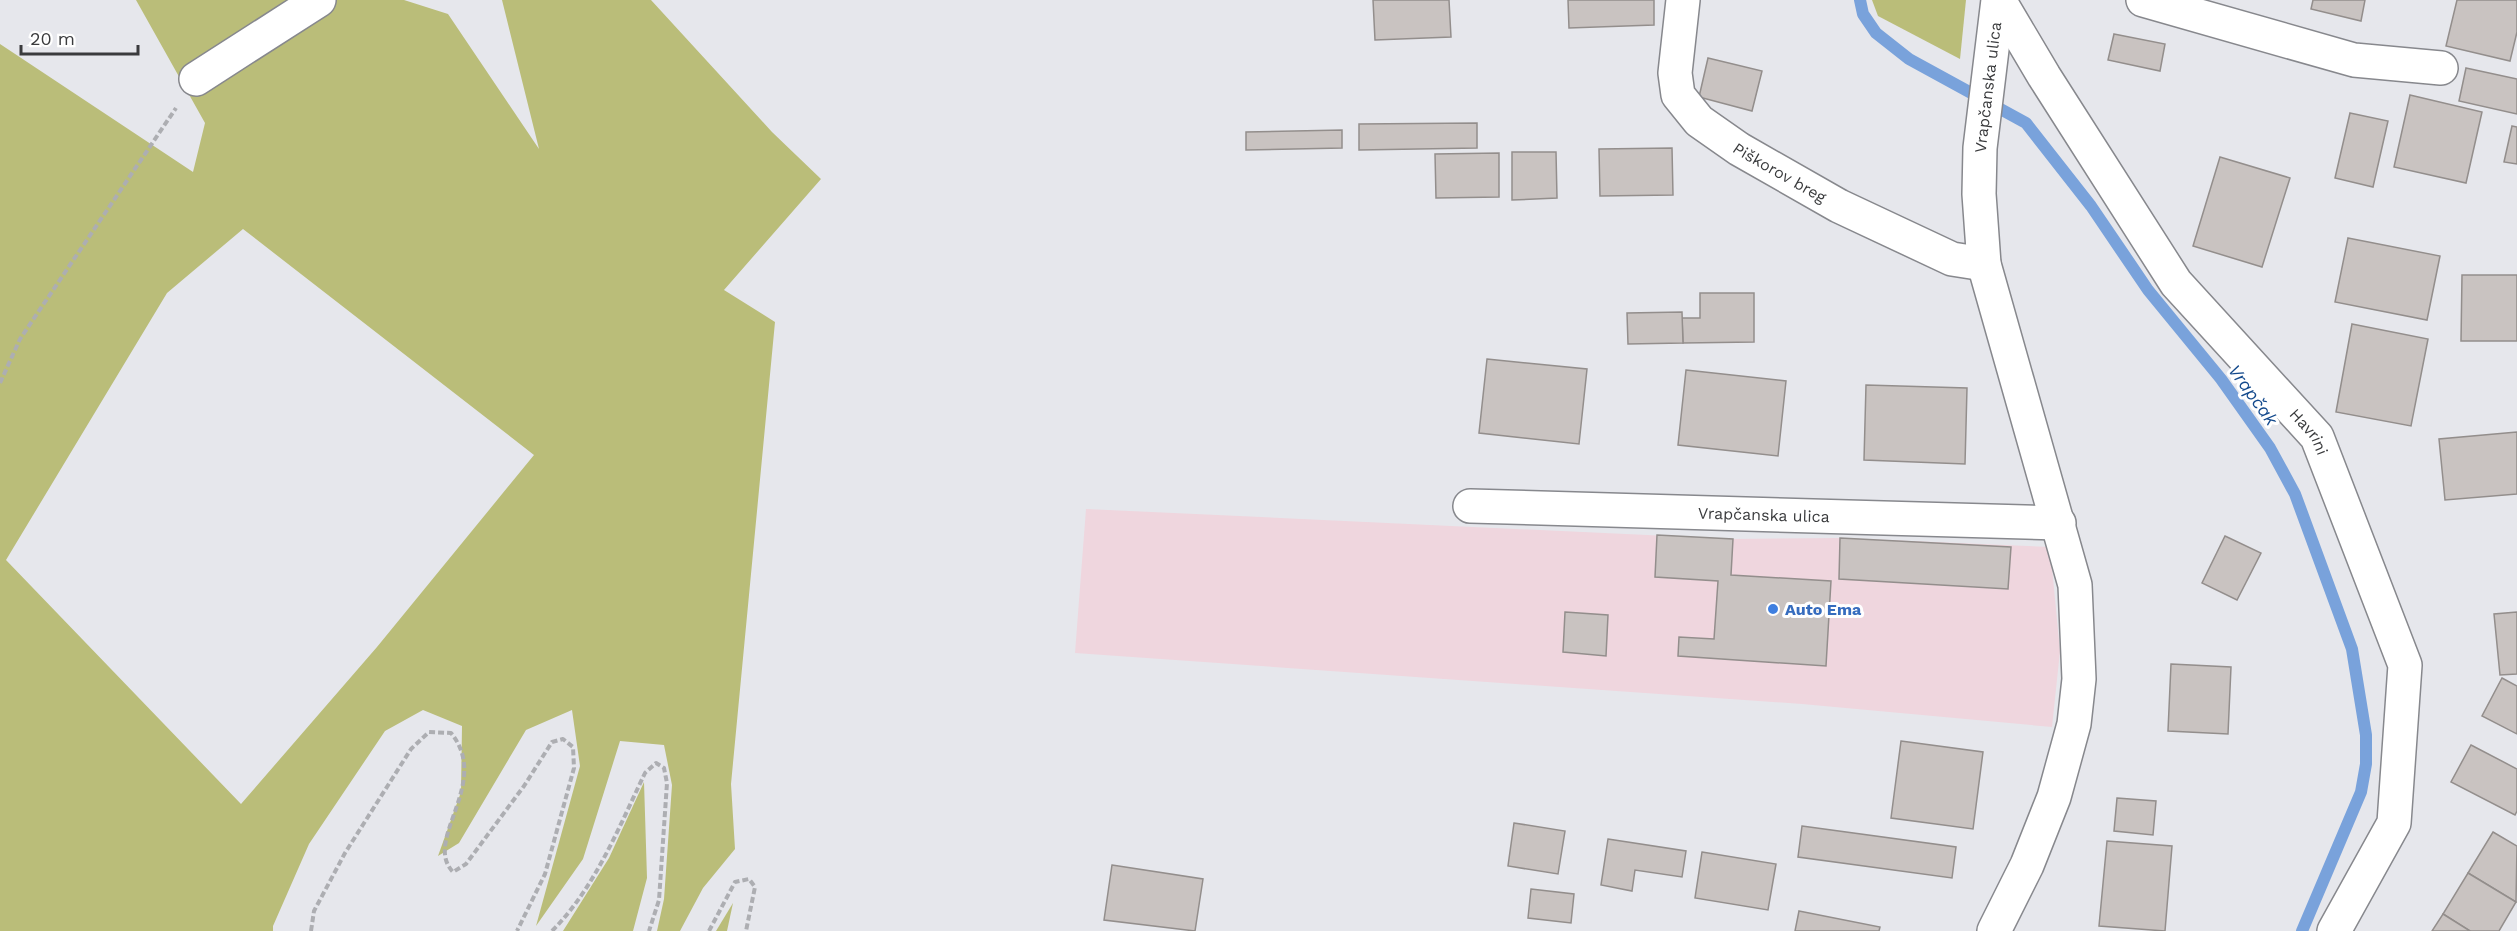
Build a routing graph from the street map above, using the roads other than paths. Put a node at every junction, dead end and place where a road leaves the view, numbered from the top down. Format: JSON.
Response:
{"nodes":[{"id":1,"x":319,"y":0,"type":"edge"},
{"id":2,"x":1683,"y":0,"type":"edge"},
{"id":3,"x":1998,"y":0,"type":"edge"},
{"id":4,"x":2143,"y":0,"type":"edge"},
{"id":5,"x":2441,"y":68,"type":"dead end"},
{"id":6,"x":196,"y":79,"type":"road end"},
{"id":7,"x":1984,"y":264,"type":"junction"},
{"id":8,"x":1470,"y":507,"type":"dead end"},
{"id":9,"x":2059,"y":524,"type":"junction"},
{"id":10,"x":1994,"y":931,"type":"edge"},
{"id":11,"x":2334,"y":931,"type":"edge"}],
"edges":[{"from":1,"to":6,"type":"street"},
{"from":2,"to":7,"type":"street","name":"Piškorov breg"},
{"from":3,"to":7,"type":"street","name":"Vrapčanska ulica"},
{"from":3,"to":11,"type":"street","name":"Havrini"},
{"from":4,"to":5,"type":"street"},
{"from":7,"to":9,"type":"street","name":"Vrapčanska ulica"},
{"from":8,"to":9,"type":"street","name":"Vrapčanska ulica"},
{"from":9,"to":10,"type":"street","name":"Vrapčanska ulica"}]}
